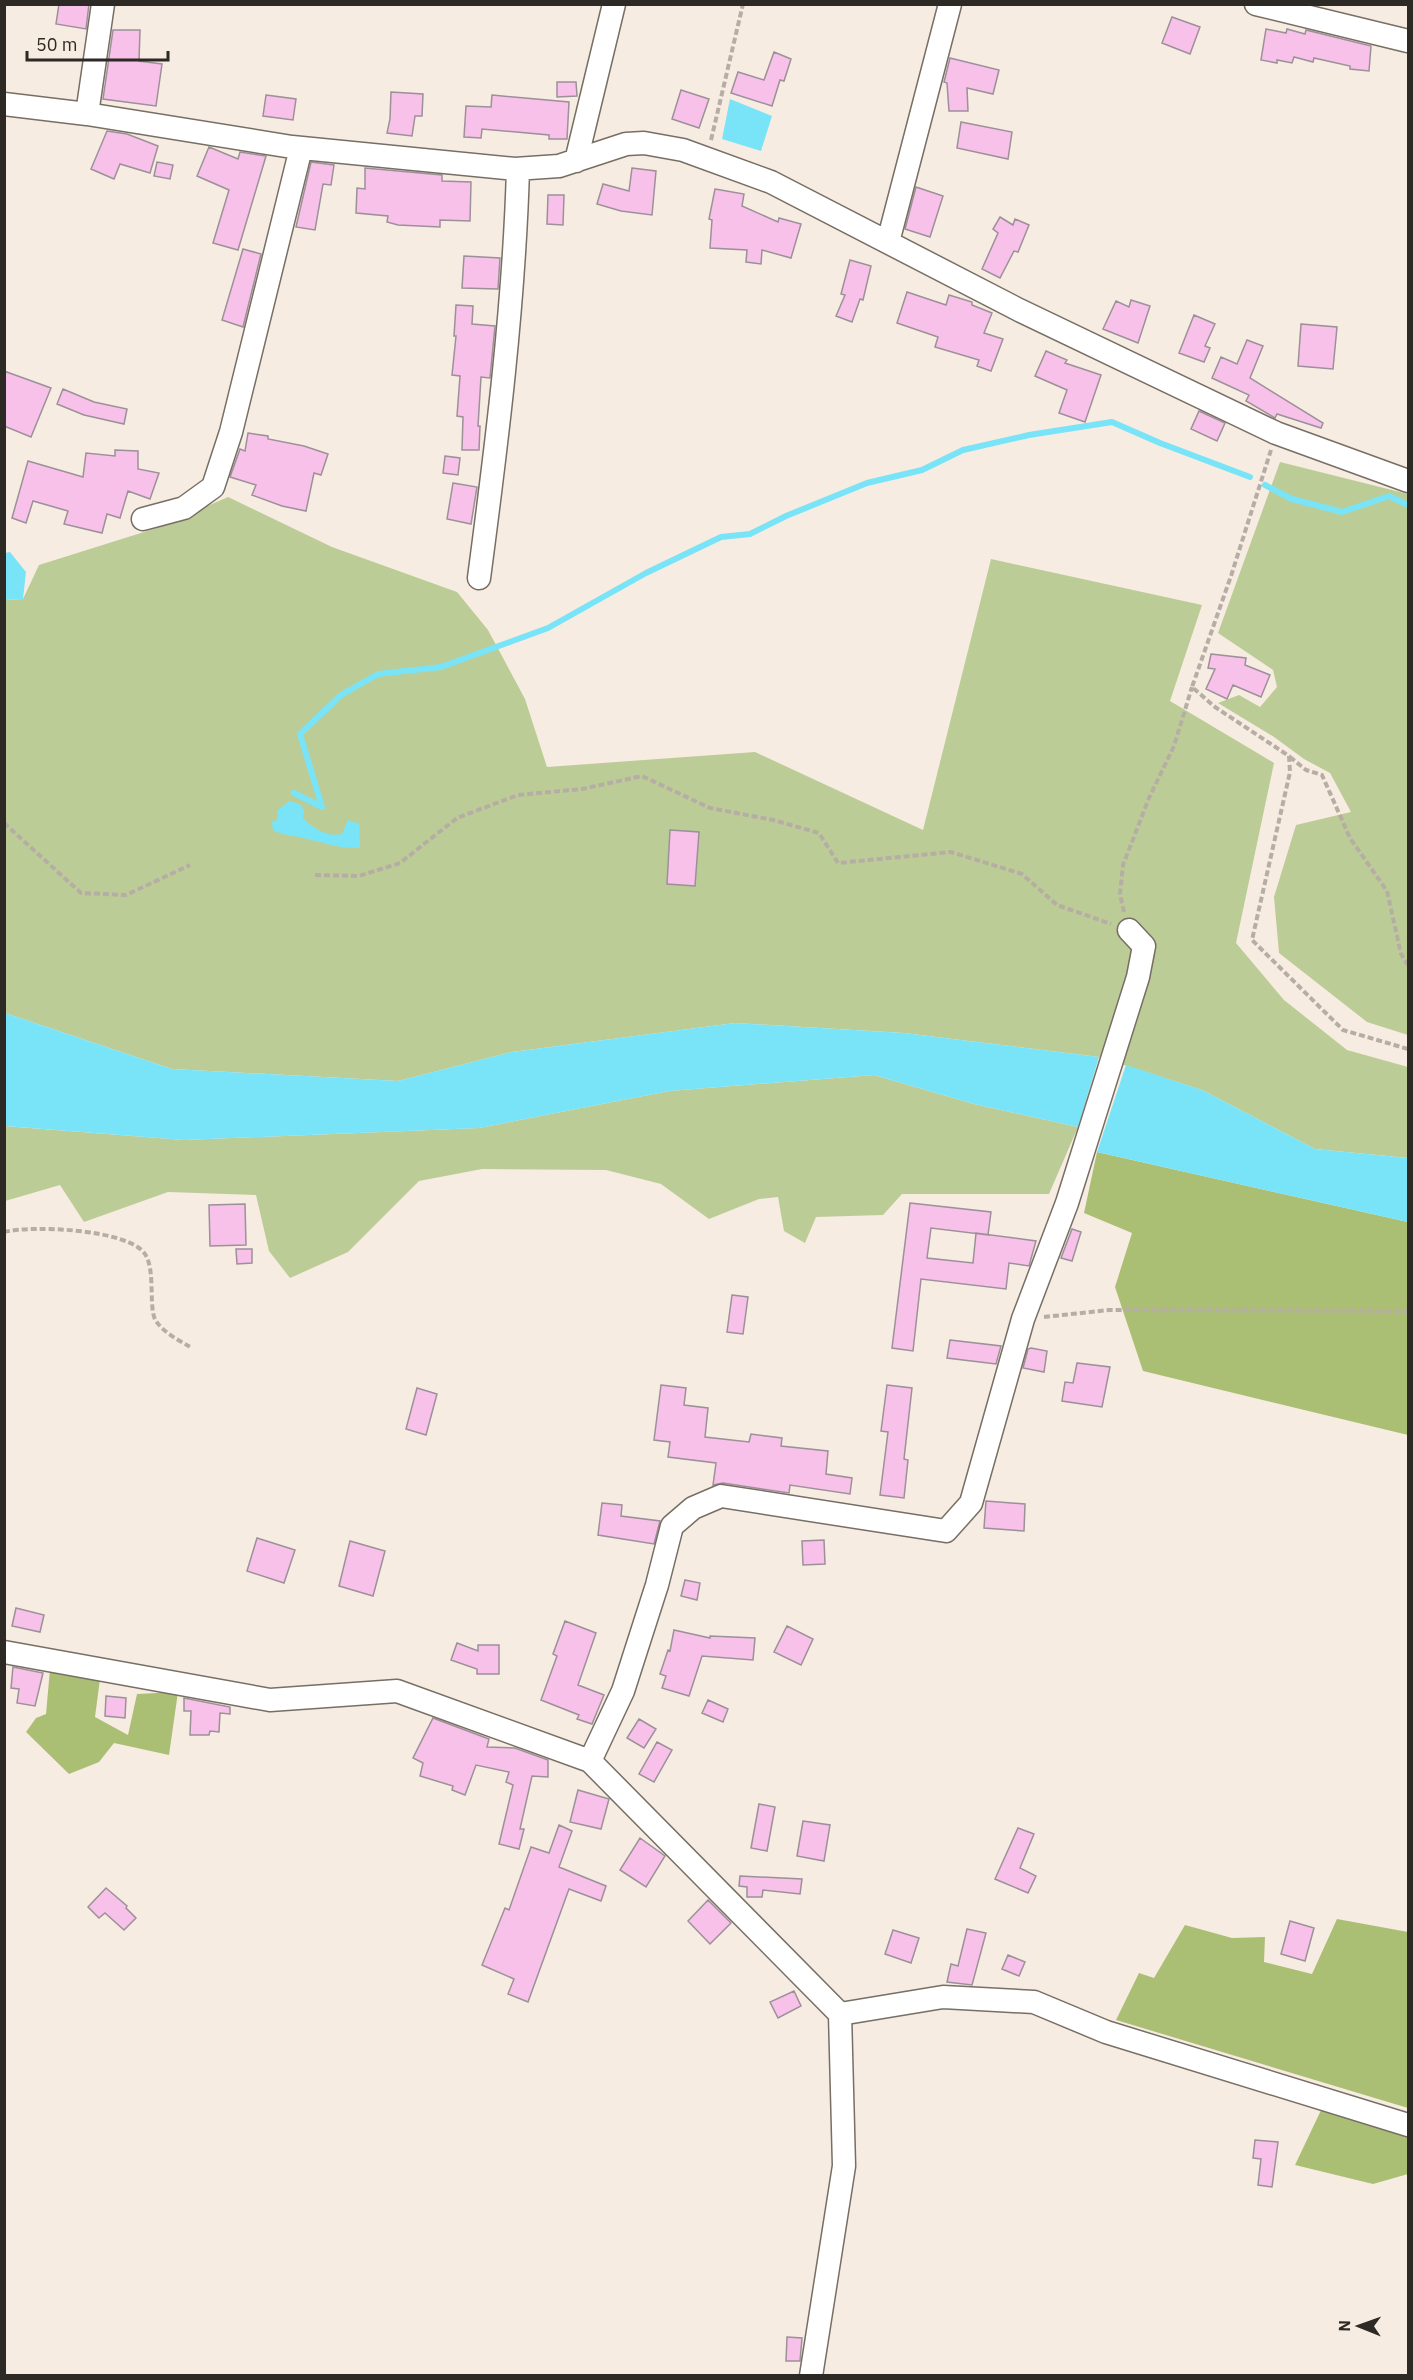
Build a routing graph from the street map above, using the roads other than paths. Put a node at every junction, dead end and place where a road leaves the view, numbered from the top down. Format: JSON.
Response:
{"nodes":[{"id":1,"x":103,"y":4,"type":"edge"},
{"id":2,"x":614,"y":4,"type":"edge"},
{"id":3,"x":950,"y":4,"type":"edge"},
{"id":4,"x":1256,"y":4,"type":"edge"},
{"id":5,"x":1408,"y":41,"type":"edge"},
{"id":6,"x":4,"y":104,"type":"edge"},
{"id":7,"x":87,"y":114,"type":"junction"},
{"id":8,"x":301,"y":148,"type":"junction"},
{"id":9,"x":576,"y":160,"type":"junction"},
{"id":10,"x":518,"y":169,"type":"junction"},
{"id":11,"x":888,"y":242,"type":"junction"},
{"id":12,"x":1408,"y":480,"type":"edge"},
{"id":13,"x":143,"y":519,"type":"dead end"},
{"id":14,"x":479,"y":578,"type":"dead end"},
{"id":15,"x":1129,"y":930,"type":"road end"},
{"id":16,"x":4,"y":1652,"type":"edge"},
{"id":17,"x":590,"y":1761,"type":"junction"},
{"id":18,"x":840,"y":2014,"type":"junction"},
{"id":19,"x":1408,"y":2125,"type":"edge"},
{"id":20,"x":811,"y":2376,"type":"edge"}],
"edges":[{"from":1,"to":7,"type":"street"},
{"from":2,"to":9,"type":"street"},
{"from":3,"to":11,"type":"street"},
{"from":4,"to":5,"type":"street"},
{"from":6,"to":7,"type":"street"},
{"from":7,"to":8,"type":"street"},
{"from":8,"to":10,"type":"street"},
{"from":8,"to":13,"type":"street"},
{"from":9,"to":10,"type":"street"},
{"from":9,"to":11,"type":"street"},
{"from":10,"to":14,"type":"street"},
{"from":11,"to":12,"type":"street"},
{"from":15,"to":17,"type":"street"},
{"from":16,"to":17,"type":"street"},
{"from":17,"to":18,"type":"street"},
{"from":18,"to":19,"type":"street"},
{"from":18,"to":20,"type":"street"}]}
